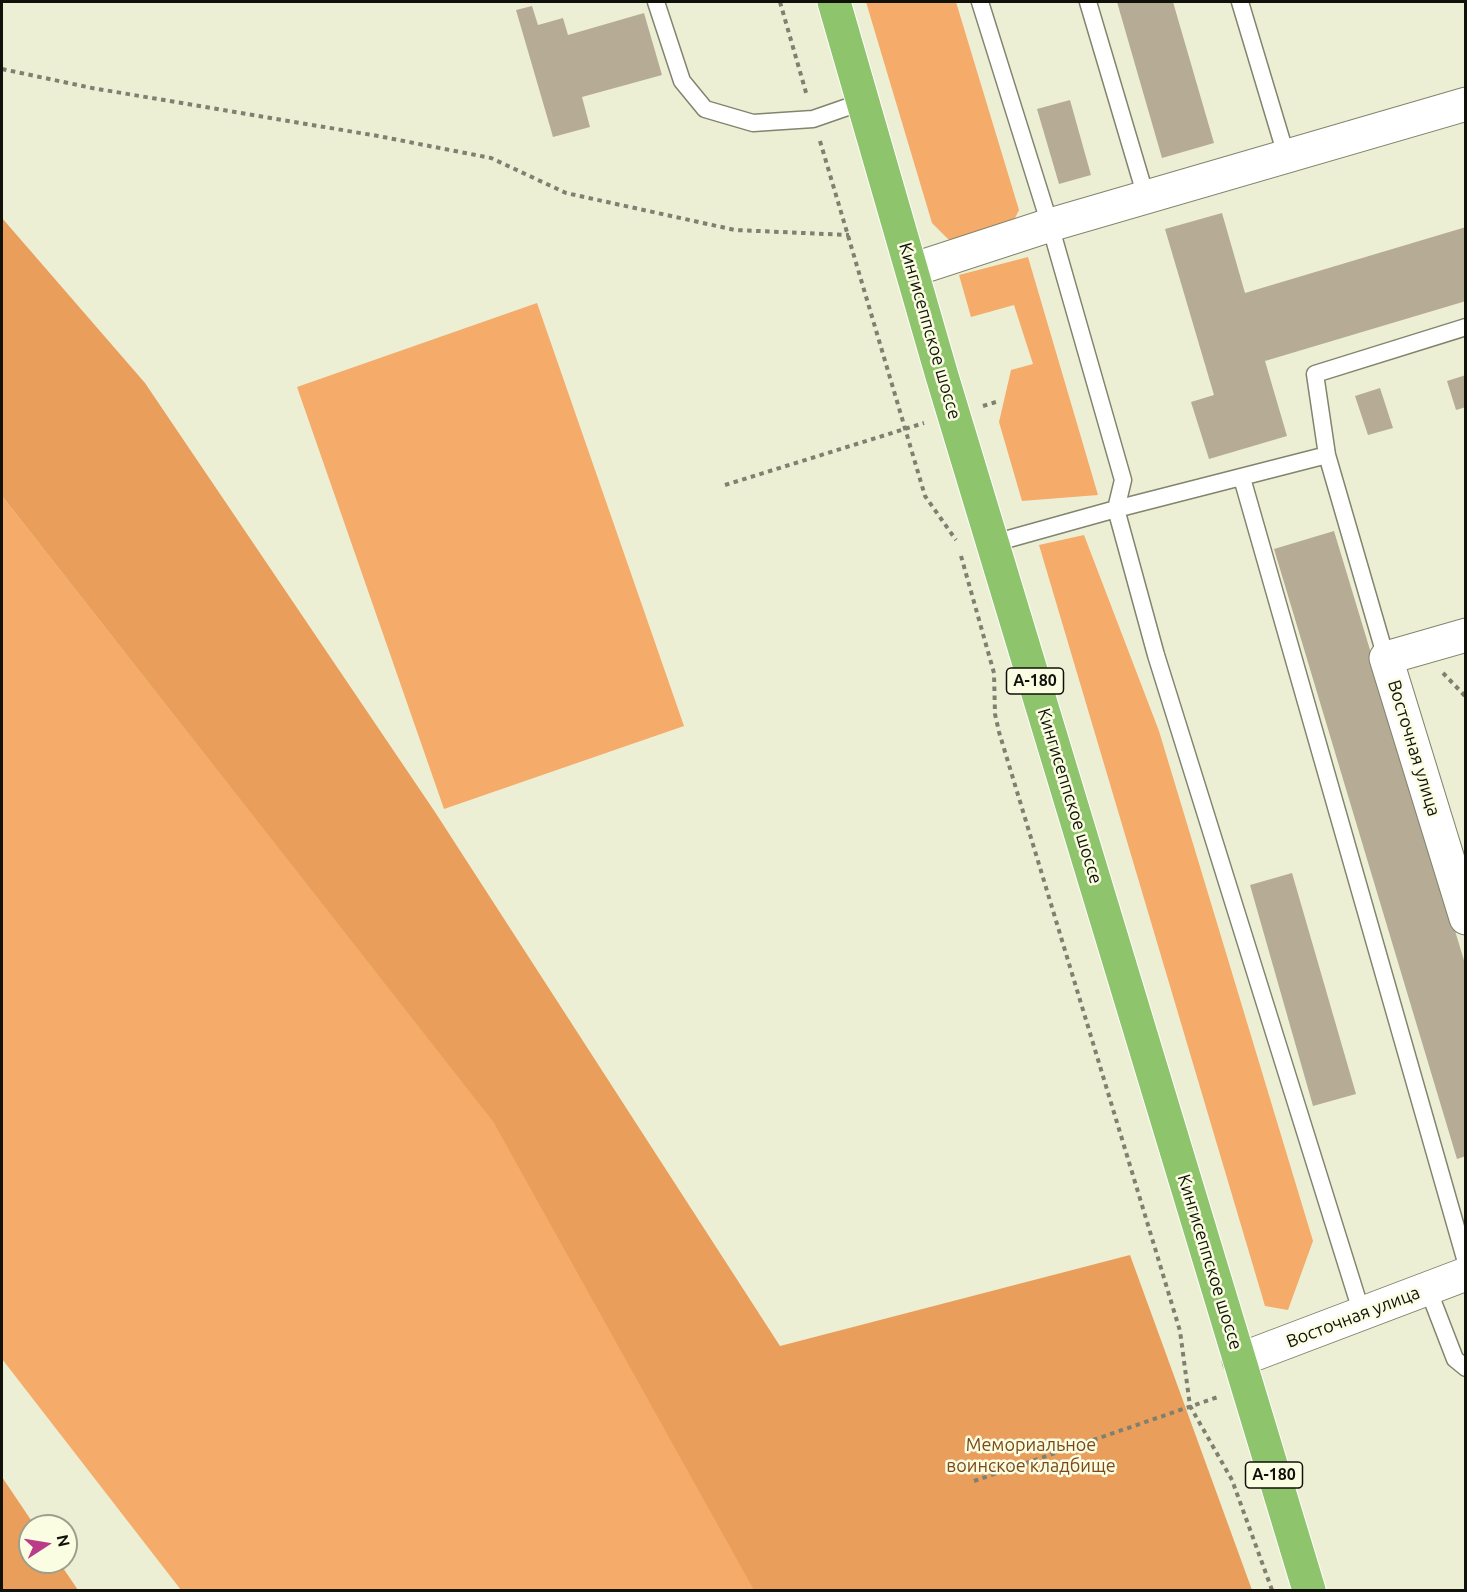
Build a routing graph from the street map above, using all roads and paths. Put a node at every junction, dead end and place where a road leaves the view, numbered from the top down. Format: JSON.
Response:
{"nodes":[{"id":1,"x":656,"y":2,"type":"edge"},
{"id":2,"x":780,"y":2,"type":"edge"},
{"id":3,"x":834,"y":2,"type":"edge"},
{"id":4,"x":980,"y":2,"type":"edge"},
{"id":5,"x":1088,"y":2,"type":"edge"},
{"id":6,"x":1240,"y":2,"type":"edge"},
{"id":7,"x":2,"y":69,"type":"edge"},
{"id":8,"x":862,"y":102,"type":"junction"},
{"id":9,"x":1466,"y":104,"type":"edge"},
{"id":10,"x":813,"y":119,"type":"junction"},
{"id":11,"x":1286,"y":155,"type":"junction"},
{"id":12,"x":1146,"y":197,"type":"junction"},
{"id":13,"x":1050,"y":225,"type":"junction"},
{"id":14,"x":849,"y":235,"type":"junction"},
{"id":15,"x":912,"y":270,"type":"junction"},
{"id":16,"x":1466,"y":327,"type":"edge"},
{"id":17,"x":996,"y":402,"type":"dead end"},
{"id":18,"x":954,"y":415,"type":"junction"},
{"id":19,"x":905,"y":428,"type":"junction"},
{"id":20,"x":1327,"y":455,"type":"junction"},
{"id":21,"x":1242,"y":478,"type":"junction"},
{"id":22,"x":724,"y":485,"type":"dead end"},
{"id":23,"x":1116,"y":509,"type":"junction"},
{"id":24,"x":994,"y":543,"type":"junction"},
{"id":25,"x":1466,"y":636,"type":"edge"},
{"id":26,"x":1386,"y":657,"type":"junction"},
{"id":27,"x":1466,"y":918,"type":"edge"},
{"id":28,"x":1466,"y":1262,"type":"edge"},
{"id":29,"x":1466,"y":1274,"type":"edge"},
{"id":30,"x":1428,"y":1289,"type":"junction"},
{"id":31,"x":1362,"y":1314,"type":"junction"},
{"id":32,"x":1466,"y":1368,"type":"edge"},
{"id":33,"x":1243,"y":1373,"type":"junction"},
{"id":34,"x":1190,"y":1406,"type":"junction"},
{"id":35,"x":974,"y":1481,"type":"dead end"},
{"id":36,"x":1272,"y":1590,"type":"edge"},
{"id":37,"x":1309,"y":1590,"type":"edge"}],
"edges":[{"from":1,"to":10,"type":"lane"},
{"from":2,"to":10,"type":"path"},
{"from":3,"to":8,"type":"highway","name":"Кингисеппское шоссе","number":"А-180"},
{"from":4,"to":13,"type":"lane"},
{"from":5,"to":12,"type":"lane"},
{"from":6,"to":11,"type":"lane"},
{"from":7,"to":14,"type":"path"},
{"from":8,"to":10,"type":"lane"},
{"from":8,"to":15,"type":"highway","name":"Кингисеппское шоссе","number":"А-180"},
{"from":9,"to":11,"type":"street"},
{"from":10,"to":14,"type":"path"},
{"from":11,"to":12,"type":"street"},
{"from":12,"to":13,"type":"street"},
{"from":13,"to":15,"type":"street"},
{"from":13,"to":23,"type":"lane"},
{"from":14,"to":19,"type":"path"},
{"from":15,"to":18,"type":"highway","name":"Кингисеппское шоссе","number":"А-180"},
{"from":16,"to":20,"type":"lane"},
{"from":17,"to":18,"type":"path"},
{"from":18,"to":19,"type":"path"},
{"from":18,"to":24,"type":"highway","name":"Кингисеппское шоссе","number":"А-180"},
{"from":19,"to":22,"type":"path"},
{"from":19,"to":34,"type":"path"},
{"from":20,"to":21,"type":"lane"},
{"from":20,"to":26,"type":"lane"},
{"from":21,"to":23,"type":"lane"},
{"from":21,"to":28,"type":"lane"},
{"from":23,"to":24,"type":"lane"},
{"from":23,"to":31,"type":"lane"},
{"from":24,"to":33,"type":"highway","name":"Кингисеппское шоссе","number":"А-180"},
{"from":25,"to":26,"type":"street","name":"Восточная улица"},
{"from":26,"to":27,"type":"street","name":"Восточная улица"},
{"from":29,"to":30,"type":"street","name":"Восточная улица"},
{"from":30,"to":31,"type":"street","name":"Восточная улица"},
{"from":30,"to":32,"type":"lane"},
{"from":31,"to":33,"type":"street","name":"Восточная улица"},
{"from":33,"to":34,"type":"path"},
{"from":33,"to":37,"type":"highway","name":"Кингисеппское шоссе","number":"А-180"},
{"from":34,"to":35,"type":"path"},
{"from":34,"to":36,"type":"path"}]}
